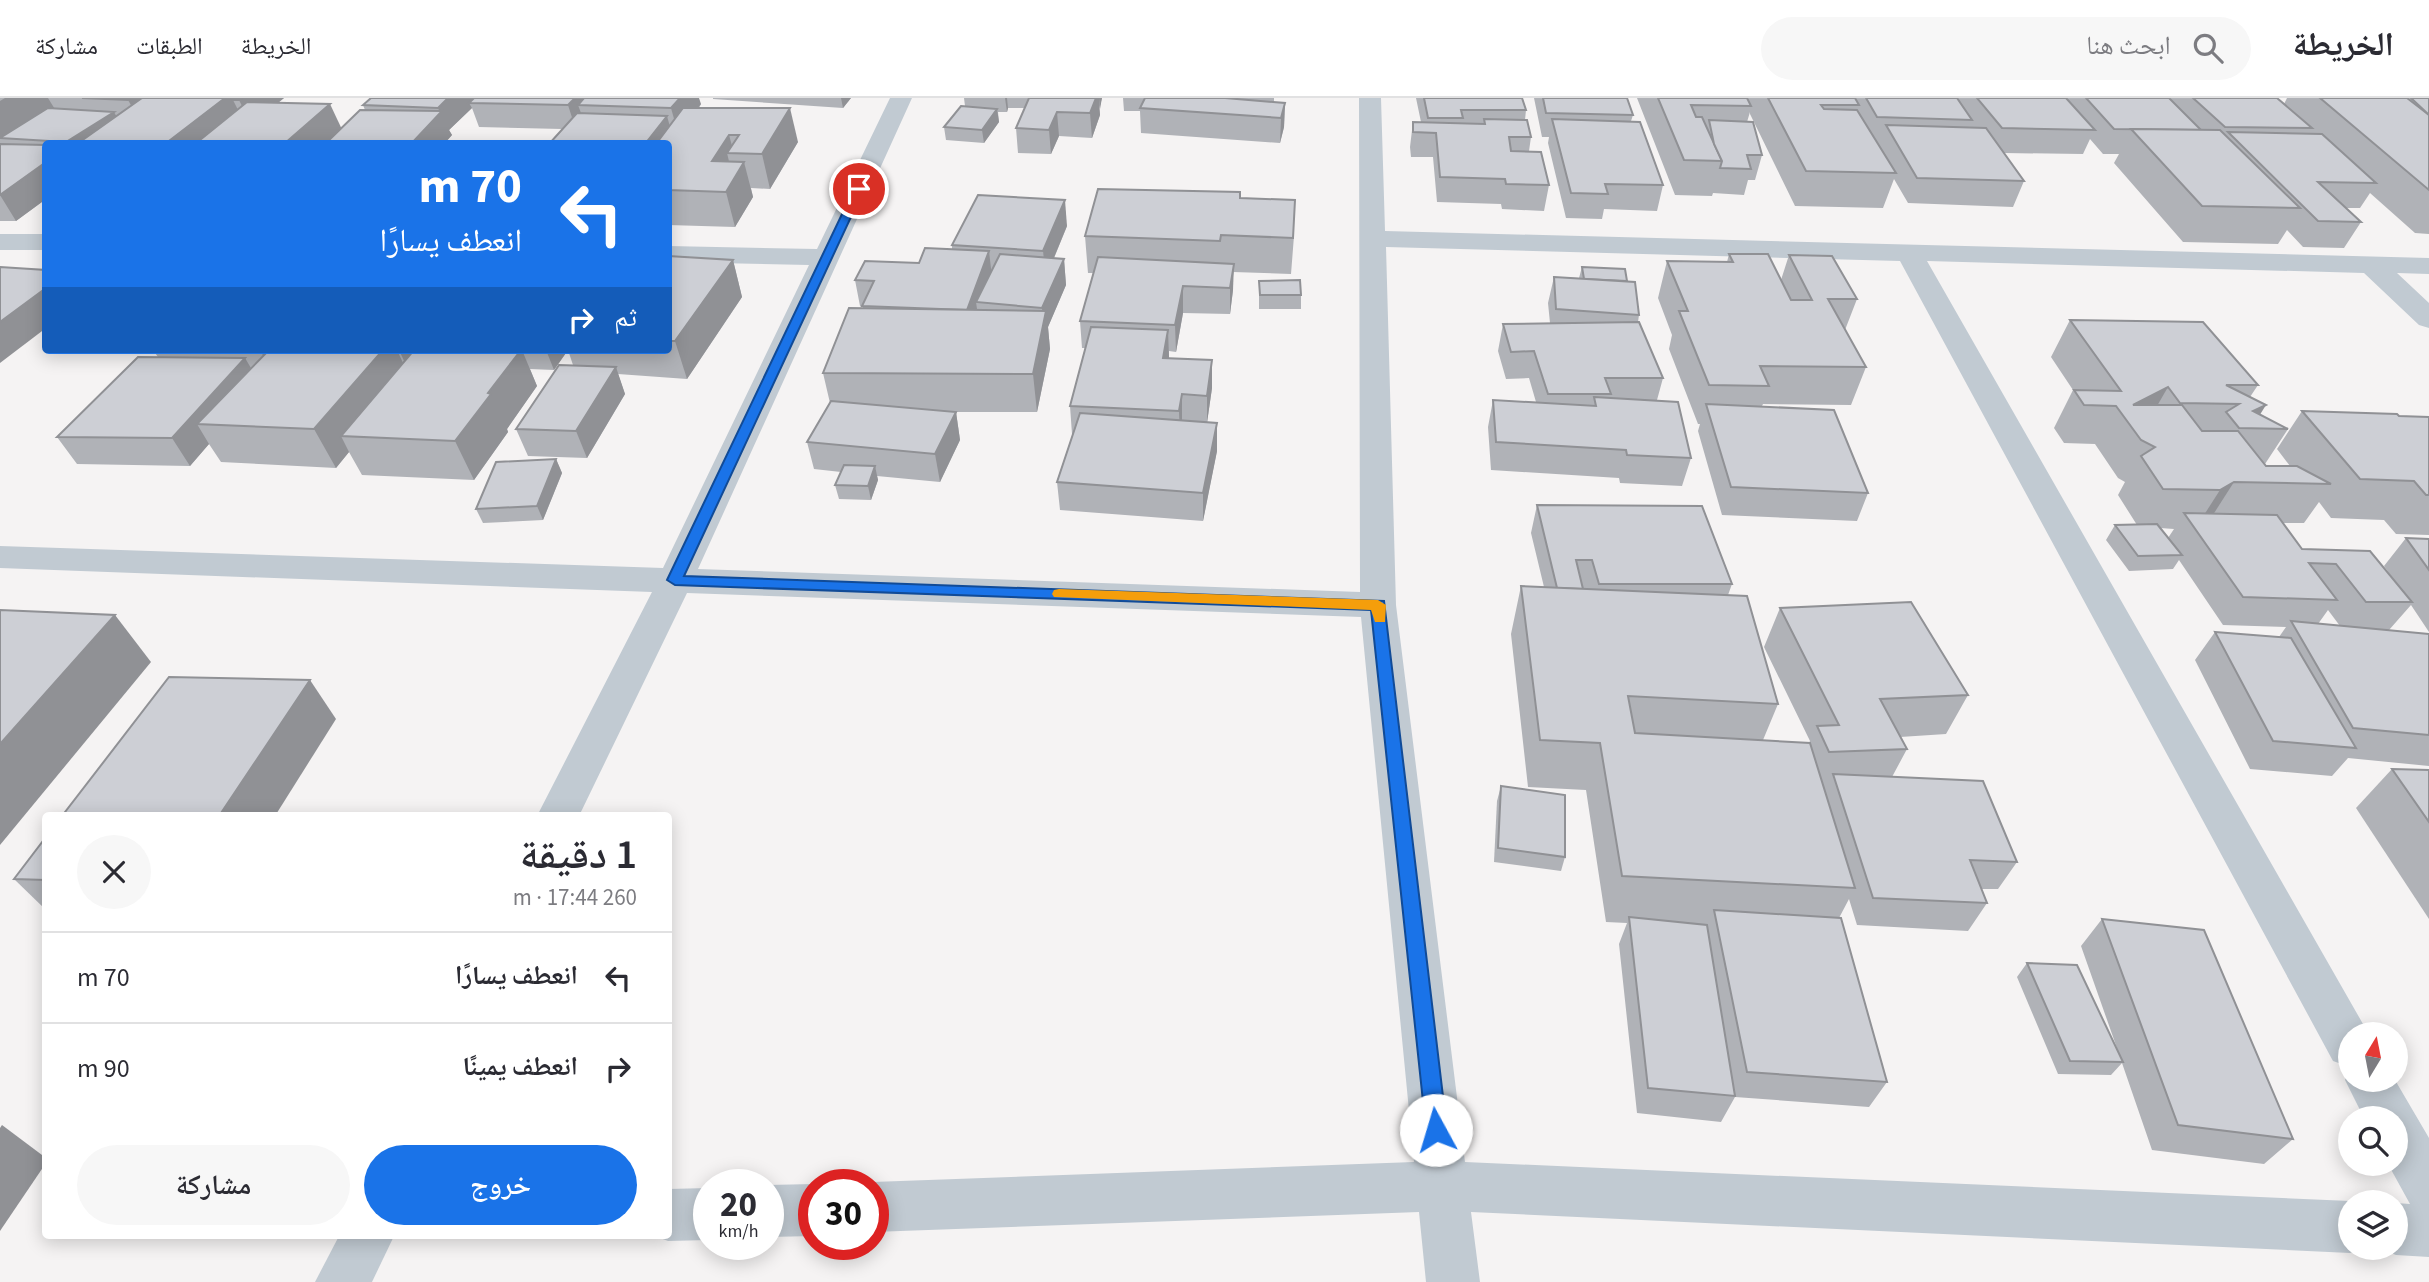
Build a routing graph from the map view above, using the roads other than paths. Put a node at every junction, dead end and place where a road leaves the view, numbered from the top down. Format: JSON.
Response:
{"nodes":[{"id":1,"x":901,"y":98,"type":"edge"},
{"id":2,"x":1370,"y":98,"type":"edge"},
{"id":3,"x":1373,"y":239,"type":"junction"},
{"id":4,"x":0,"y":242,"type":"edge"},
{"id":5,"x":42,"y":243,"type":"edge"},
{"id":6,"x":1909,"y":253,"type":"junction"},
{"id":7,"x":672,"y":254,"type":"edge"},
{"id":8,"x":827,"y":257,"type":"junction"},
{"id":9,"x":2372,"y":265,"type":"junction"},
{"id":10,"x":2429,"y":266,"type":"edge"},
{"id":11,"x":2429,"y":319,"type":"edge"},
{"id":12,"x":0,"y":557,"type":"edge"},
{"id":13,"x":675,"y":580,"type":"junction"},
{"id":14,"x":1378,"y":605,"type":"junction"},
{"id":15,"x":560,"y":812,"type":"edge"},
{"id":16,"x":2338,"y":1024,"type":"edge"},
{"id":17,"x":2408,"y":1150,"type":"edge"},
{"id":18,"x":1442,"y":1185,"type":"junction"},
{"id":19,"x":2429,"y":1188,"type":"edge"},
{"id":20,"x":889,"y":1206,"type":"edge"},
{"id":21,"x":693,"y":1214,"type":"edge"},
{"id":22,"x":672,"y":1215,"type":"edge"},
{"id":23,"x":2338,"y":1226,"type":"edge"},
{"id":24,"x":2408,"y":1230,"type":"edge"},
{"id":25,"x":2429,"y":1231,"type":"edge"},
{"id":26,"x":366,"y":1239,"type":"edge"},
{"id":27,"x":342,"y":1282,"type":"edge"},
{"id":28,"x":1453,"y":1282,"type":"edge"}],
"edges":[{"from":1,"to":8,"type":"street"},
{"from":2,"to":3,"type":"street"},
{"from":3,"to":6,"type":"street"},
{"from":3,"to":14,"type":"street"},
{"from":4,"to":5,"type":"street"},
{"from":6,"to":9,"type":"street"},
{"from":6,"to":16,"type":"street"},
{"from":7,"to":8,"type":"street"},
{"from":8,"to":13,"type":"street"},
{"from":9,"to":10,"type":"street"},
{"from":9,"to":11,"type":"street"},
{"from":12,"to":13,"type":"street"},
{"from":13,"to":14,"type":"street"},
{"from":13,"to":15,"type":"street"},
{"from":14,"to":18,"type":"street"},
{"from":17,"to":19,"type":"street"},
{"from":18,"to":20,"type":"street"},
{"from":18,"to":23,"type":"street"},
{"from":18,"to":28,"type":"street"},
{"from":21,"to":22,"type":"street"},
{"from":24,"to":25,"type":"street"},
{"from":26,"to":27,"type":"street"}]}
